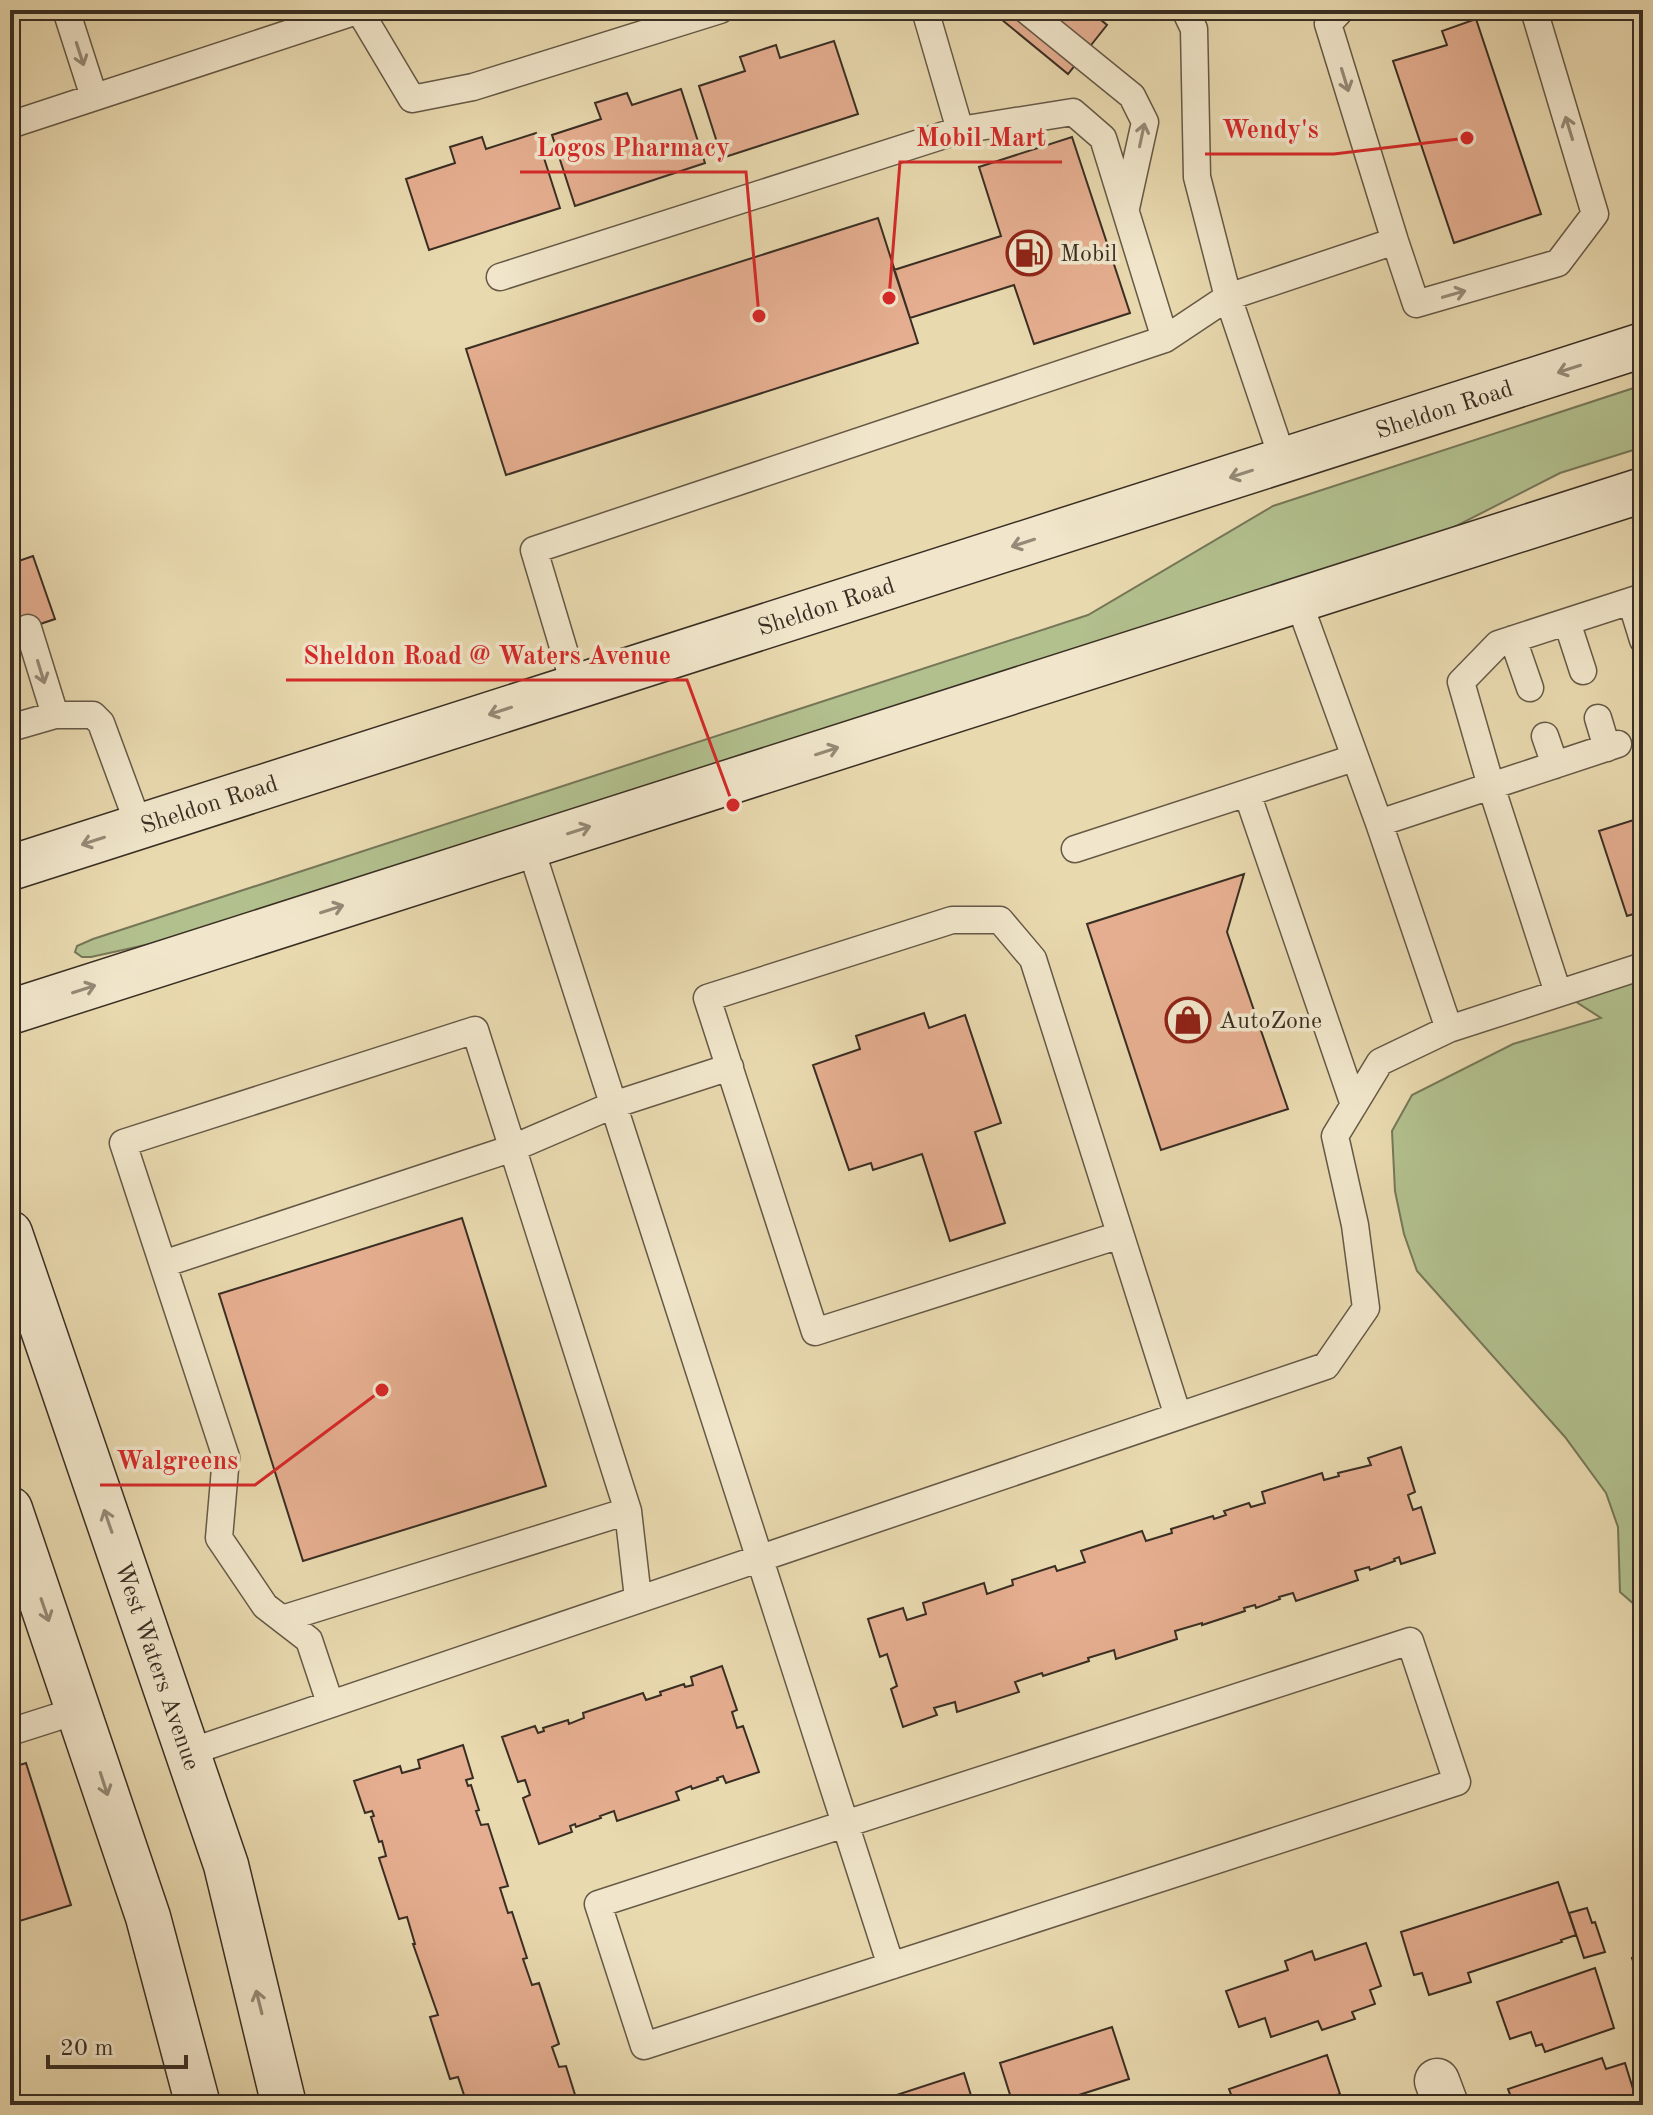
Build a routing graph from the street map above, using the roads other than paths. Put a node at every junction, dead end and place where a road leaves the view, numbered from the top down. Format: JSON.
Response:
{"nodes":[{"id":1,"x":66,"y":10,"type":"edge"},
{"id":2,"x":359,"y":10,"type":"edge"},
{"id":3,"x":720,"y":10,"type":"edge"},
{"id":4,"x":925,"y":10,"type":"edge"},
{"id":5,"x":1026,"y":10,"type":"edge"},
{"id":6,"x":1185,"y":10,"type":"edge"},
{"id":7,"x":1341,"y":10,"type":"edge"},
{"id":8,"x":1534,"y":10,"type":"edge"},
{"id":9,"x":305,"y":19,"type":"edge"},
{"id":10,"x":94,"y":97,"type":"junction"},
{"id":11,"x":10,"y":125,"type":"edge"},
{"id":12,"x":960,"y":130,"type":"junction"},
{"id":13,"x":1125,"y":211,"type":"junction"},
{"id":14,"x":1395,"y":241,"type":"junction"},
{"id":15,"x":500,"y":277,"type":"dead end"},
{"id":16,"x":1228,"y":297,"type":"junction"},
{"id":17,"x":1165,"y":339,"type":"junction"},
{"id":18,"x":1643,"y":345,"type":"edge"},
{"id":19,"x":1283,"y":460,"type":"junction"},
{"id":20,"x":1643,"y":490,"type":"edge"},
{"id":21,"x":1637,"y":599,"type":"edge"},
{"id":22,"x":1298,"y":600,"type":"junction"},
{"id":23,"x":1567,"y":622,"type":"junction"},
{"id":24,"x":28,"y":628,"type":"dead end"},
{"id":25,"x":1513,"y":639,"type":"junction"},
{"id":26,"x":1643,"y":640,"type":"edge"},
{"id":27,"x":1583,"y":671,"type":"dead end"},
{"id":28,"x":575,"y":687,"type":"junction"},
{"id":29,"x":1530,"y":688,"type":"dead end"},
{"id":30,"x":55,"y":715,"type":"junction"},
{"id":31,"x":1598,"y":718,"type":"dead end"},
{"id":32,"x":10,"y":728,"type":"edge"},
{"id":33,"x":1545,"y":736,"type":"dead end"},
{"id":34,"x":1354,"y":758,"type":"junction"},
{"id":35,"x":1555,"y":765,"type":"junction"},
{"id":36,"x":1491,"y":786,"type":"junction"},
{"id":37,"x":1247,"y":793,"type":"junction"},
{"id":38,"x":1379,"y":823,"type":"junction"},
{"id":39,"x":139,"y":826,"type":"junction"},
{"id":40,"x":530,"y":846,"type":"junction"},
{"id":41,"x":1075,"y":849,"type":"dead end"},
{"id":42,"x":10,"y":868,"type":"edge"},
{"id":43,"x":1643,"y":966,"type":"edge"},
{"id":44,"x":1558,"y":993,"type":"junction"},
{"id":45,"x":10,"y":1012,"type":"edge"},
{"id":46,"x":1449,"y":1029,"type":"junction"},
{"id":47,"x":730,"y":1067,"type":"junction"},
{"id":48,"x":613,"y":1105,"type":"junction"},
{"id":49,"x":1354,"y":1105,"type":"junction"},
{"id":50,"x":513,"y":1148,"type":"junction"},
{"id":51,"x":10,"y":1233,"type":"edge"},
{"id":52,"x":1120,"y":1235,"type":"junction"},
{"id":53,"x":163,"y":1264,"type":"junction"},
{"id":54,"x":1178,"y":1416,"type":"junction"},
{"id":55,"x":10,"y":1509,"type":"edge"},
{"id":56,"x":628,"y":1511,"type":"junction"},
{"id":57,"x":759,"y":1557,"type":"junction"},
{"id":58,"x":638,"y":1598,"type":"junction"},
{"id":59,"x":282,"y":1619,"type":"junction"},
{"id":60,"x":330,"y":1703,"type":"junction"},
{"id":61,"x":79,"y":1710,"type":"junction"},
{"id":62,"x":10,"y":1732,"type":"edge"},
{"id":63,"x":187,"y":1753,"type":"junction"},
{"id":64,"x":845,"y":1824,"type":"junction"},
{"id":65,"x":891,"y":1966,"type":"junction"},
{"id":66,"x":198,"y":2105,"type":"edge"},
{"id":67,"x":284,"y":2105,"type":"edge"}],
"edges":[{"from":1,"to":10,"type":"lane","one_way":true},
{"from":2,"to":3,"type":"lane"},
{"from":2,"to":9,"type":"lane"},
{"from":4,"to":12,"type":"lane"},
{"from":13,"to":5,"type":"lane","one_way":true},
{"from":6,"to":16,"type":"lane"},
{"from":7,"to":14,"type":"lane","one_way":true},
{"from":14,"to":8,"type":"lane","one_way":true},
{"from":9,"to":10,"type":"lane"},
{"from":10,"to":11,"type":"lane"},
{"from":12,"to":13,"type":"lane"},
{"from":12,"to":15,"type":"lane"},
{"from":13,"to":17,"type":"lane"},
{"from":14,"to":16,"type":"lane"},
{"from":16,"to":17,"type":"lane"},
{"from":16,"to":19,"type":"lane"},
{"from":17,"to":28,"type":"lane"},
{"from":18,"to":19,"type":"main road","name":"Sheldon Road","one_way":true},
{"from":19,"to":28,"type":"main road","name":"Sheldon Road","one_way":true},
{"from":20,"to":22,"type":"main road"},
{"from":21,"to":23,"type":"lane"},
{"from":21,"to":26,"type":"lane"},
{"from":22,"to":34,"type":"lane"},
{"from":40,"to":22,"type":"main road","one_way":true},
{"from":23,"to":25,"type":"lane"},
{"from":23,"to":27,"type":"lane"},
{"from":24,"to":30,"type":"lane","one_way":true},
{"from":25,"to":29,"type":"lane"},
{"from":25,"to":36,"type":"lane"},
{"from":28,"to":39,"type":"main road","name":"Sheldon Road","one_way":true},
{"from":30,"to":32,"type":"lane"},
{"from":30,"to":39,"type":"lane"},
{"from":31,"to":35,"type":"lane"},
{"from":33,"to":35,"type":"lane"},
{"from":34,"to":37,"type":"lane"},
{"from":34,"to":38,"type":"lane"},
{"from":35,"to":36,"type":"lane"},
{"from":36,"to":38,"type":"lane"},
{"from":36,"to":44,"type":"lane"},
{"from":37,"to":41,"type":"lane"},
{"from":37,"to":49,"type":"lane"},
{"from":38,"to":46,"type":"lane"},
{"from":39,"to":42,"type":"main road","name":"Sheldon Road","one_way":true},
{"from":45,"to":40,"type":"main road","one_way":true},
{"from":40,"to":48,"type":"lane"},
{"from":43,"to":44,"type":"lane"},
{"from":44,"to":46,"type":"lane"},
{"from":46,"to":49,"type":"lane"},
{"from":47,"to":48,"type":"lane"},
{"from":47,"to":52,"type":"lane"},
{"from":47,"to":52,"type":"lane"},
{"from":48,"to":50,"type":"lane"},
{"from":48,"to":57,"type":"lane"},
{"from":49,"to":54,"type":"lane"},
{"from":50,"to":53,"type":"lane"},
{"from":50,"to":53,"type":"lane"},
{"from":50,"to":56,"type":"lane"},
{"from":63,"to":51,"type":"main road","name":"West Waters Avenue","one_way":true},
{"from":52,"to":54,"type":"lane"},
{"from":53,"to":59,"type":"lane"},
{"from":54,"to":57,"type":"lane"},
{"from":55,"to":61,"type":"main road","one_way":true},
{"from":56,"to":58,"type":"lane"},
{"from":56,"to":59,"type":"lane"},
{"from":57,"to":58,"type":"lane"},
{"from":57,"to":64,"type":"lane"},
{"from":58,"to":60,"type":"lane"},
{"from":59,"to":60,"type":"lane"},
{"from":60,"to":63,"type":"lane"},
{"from":61,"to":62,"type":"lane"},
{"from":61,"to":66,"type":"main road","one_way":true},
{"from":67,"to":63,"type":"main road","name":"West Waters Avenue","one_way":true},
{"from":64,"to":65,"type":"lane"},
{"from":64,"to":65,"type":"lane"},
{"from":64,"to":65,"type":"lane"}]}
